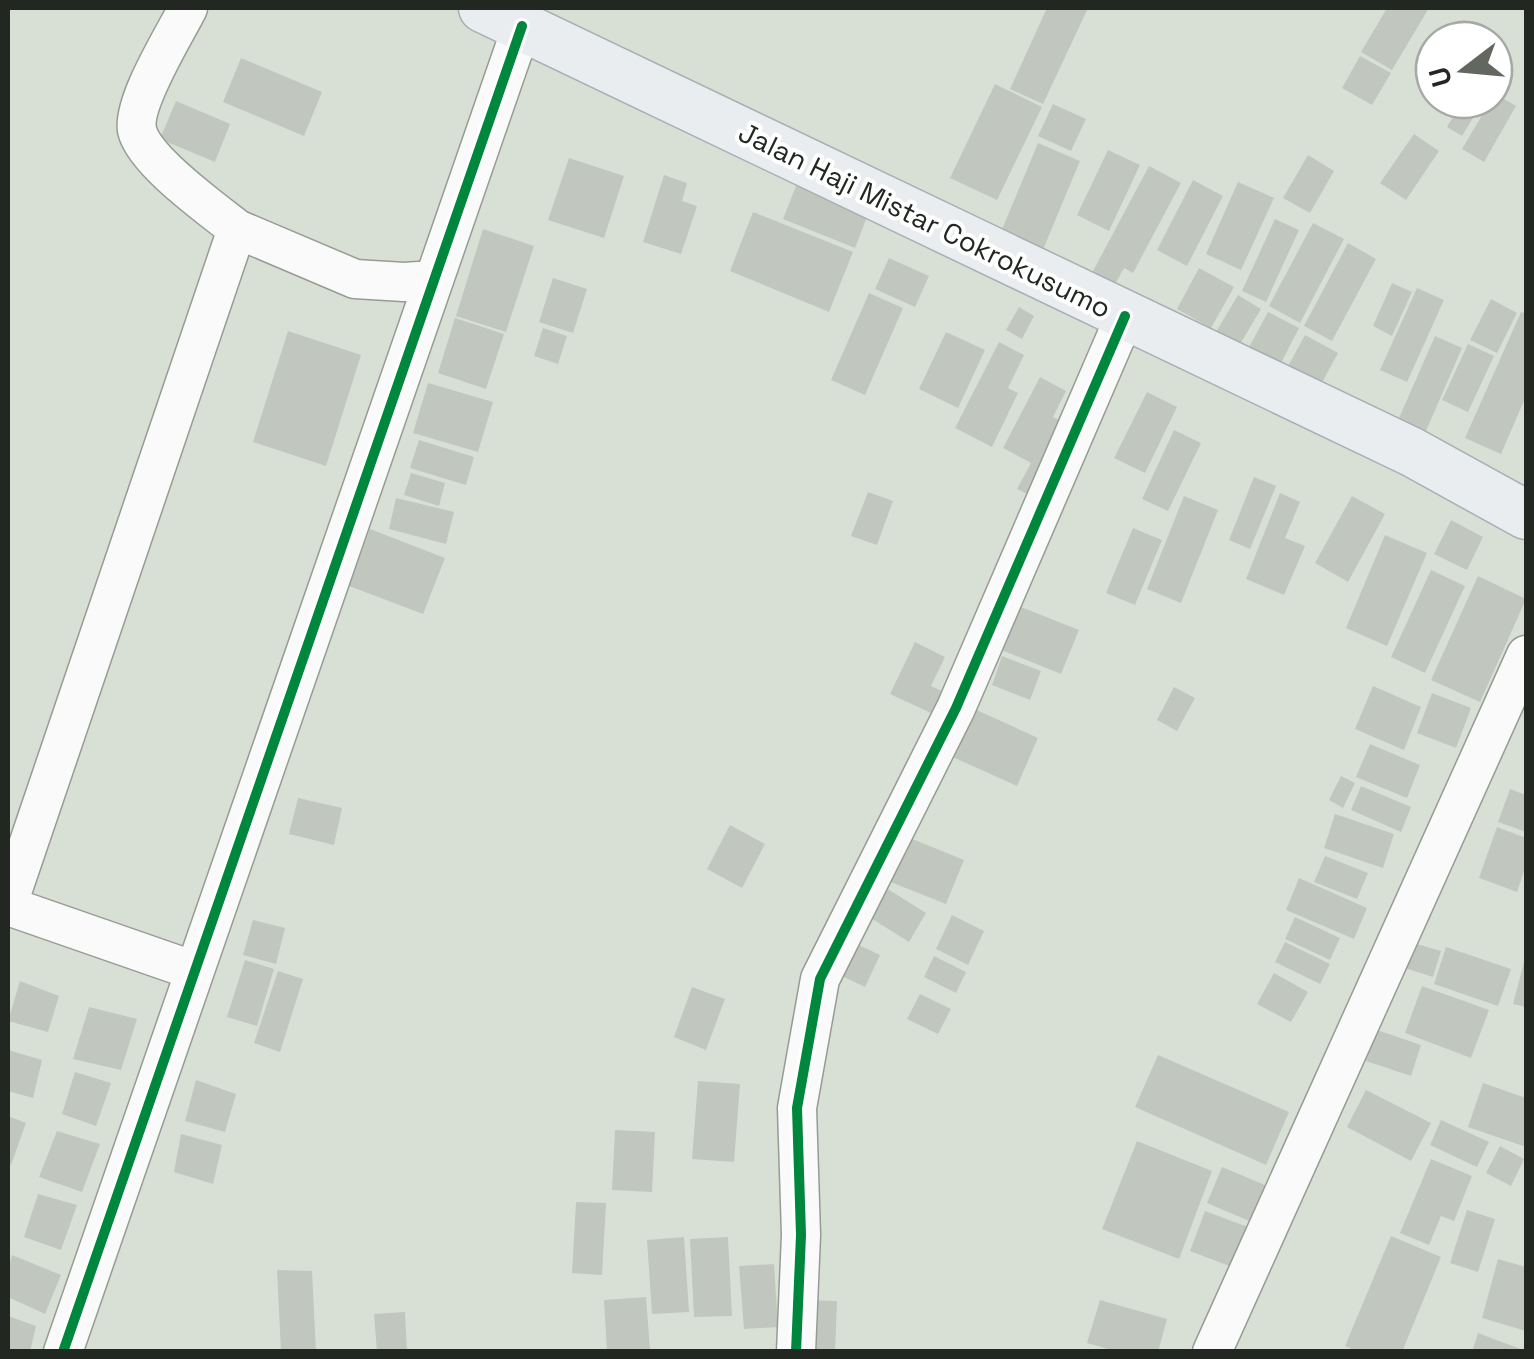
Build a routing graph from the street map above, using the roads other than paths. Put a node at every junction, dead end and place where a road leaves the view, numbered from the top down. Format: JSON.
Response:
{"nodes":[{"id":1,"x":188,"y":8,"type":"edge"},
{"id":2,"x":503,"y":17,"type":"edge"},
{"id":3,"x":237,"y":229,"type":"junction"},
{"id":4,"x":434,"y":280,"type":"junction"},
{"id":5,"x":1125,"y":316,"type":"junction"},
{"id":6,"x":1526,"y":515,"type":"edge"},
{"id":7,"x":1526,"y":655,"type":"edge"},
{"id":8,"x":8,"y":905,"type":"edge"},
{"id":9,"x":194,"y":971,"type":"junction"},
{"id":10,"x":63,"y":1352,"type":"edge"},
{"id":11,"x":796,"y":1352,"type":"edge"},
{"id":12,"x":1212,"y":1352,"type":"edge"}],
"edges":[{"from":1,"to":3,"type":"street"},
{"from":2,"to":4,"type":"street"},
{"from":2,"to":5,"type":"main road","name":"Jalan Haji Mistar Cokrokusumo"},
{"from":3,"to":4,"type":"street"},
{"from":3,"to":8,"type":"street"},
{"from":4,"to":9,"type":"street"},
{"from":5,"to":6,"type":"main road","name":"Jalan Haji Mistar Cokrokusumo"},
{"from":5,"to":11,"type":"street"},
{"from":7,"to":12,"type":"street"},
{"from":8,"to":9,"type":"street"},
{"from":9,"to":10,"type":"street"}]}
